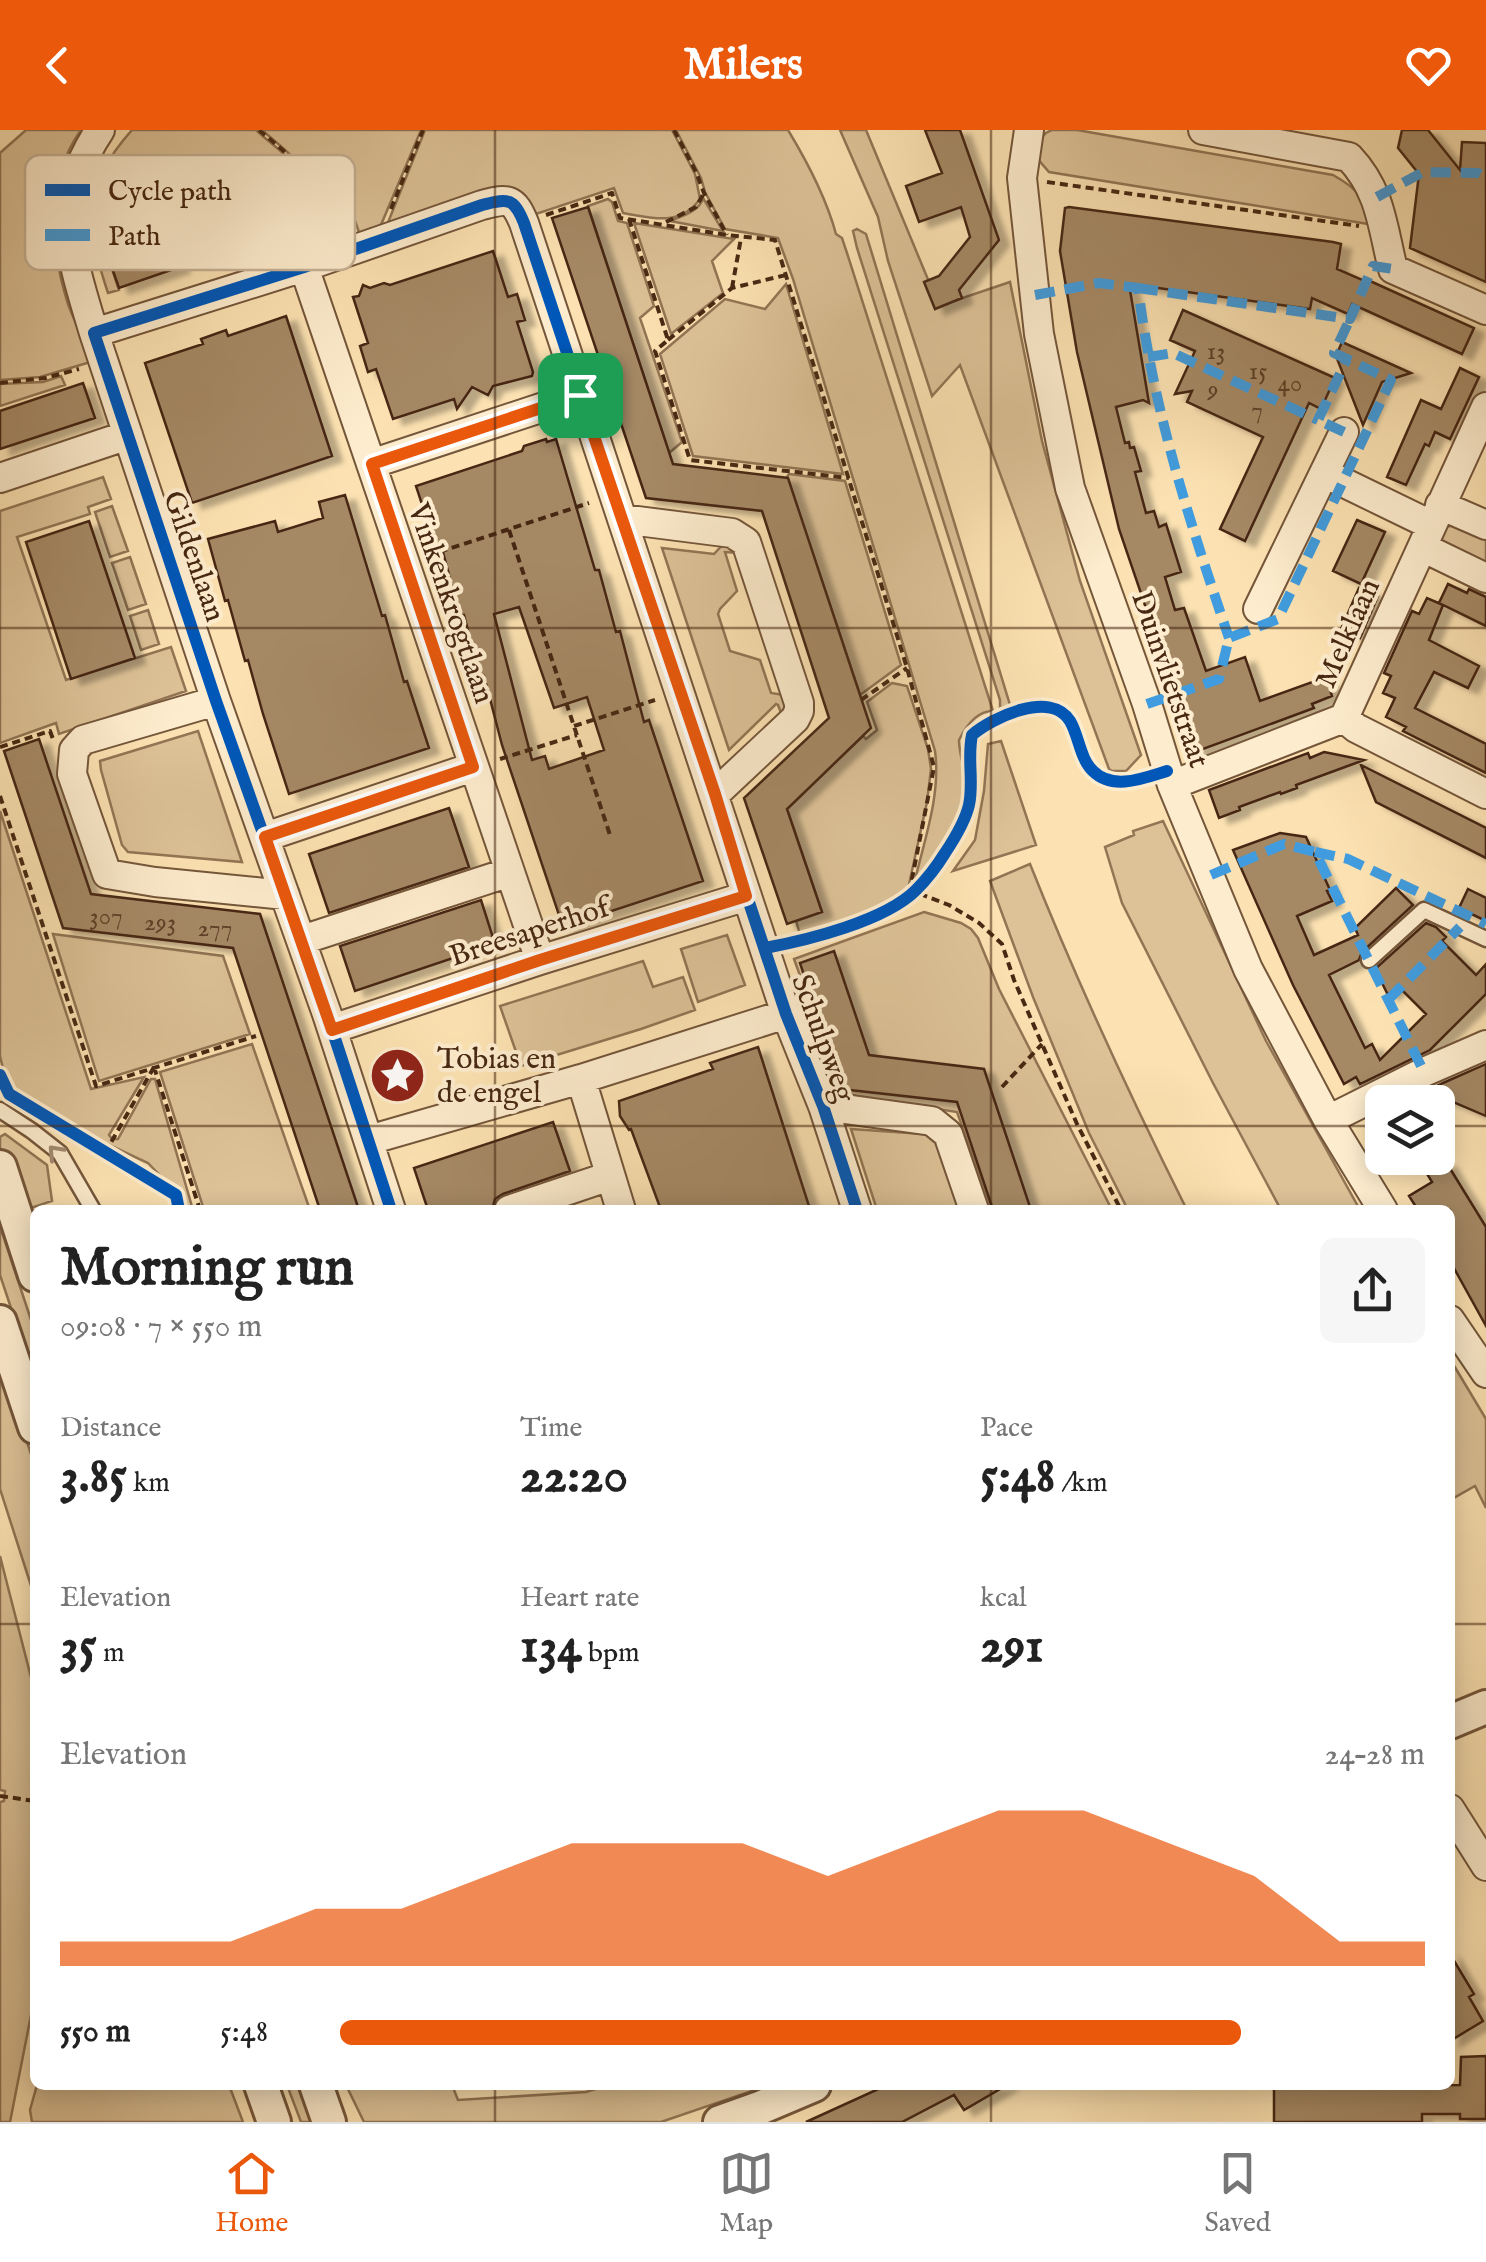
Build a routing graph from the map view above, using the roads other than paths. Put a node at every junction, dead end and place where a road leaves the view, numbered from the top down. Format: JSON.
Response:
{"nodes":[{"id":1,"x":100,"y":130,"type":"edge"},
{"id":2,"x":1030,"y":130,"type":"edge"},
{"id":3,"x":1202,"y":130,"type":"edge"},
{"id":4,"x":84,"y":155,"type":"edge"},
{"id":5,"x":355,"y":248,"type":"edge"},
{"id":6,"x":75,"y":270,"type":"edge"},
{"id":7,"x":292,"y":270,"type":"edge"},
{"id":8,"x":313,"y":270,"type":"edge"},
{"id":9,"x":1486,"y":310,"type":"edge"},
{"id":10,"x":94,"y":333,"type":"junction"},
{"id":11,"x":580,"y":395,"type":"junction"},
{"id":12,"x":1486,"y":408,"type":"edge"},
{"id":13,"x":1344,"y":432,"type":"dead end"},
{"id":14,"x":128,"y":435,"type":"junction"},
{"id":15,"x":372,"y":464,"type":"junction"},
{"id":16,"x":1324,"y":473,"type":"junction"},
{"id":17,"x":0,"y":478,"type":"edge"},
{"id":18,"x":618,"y":507,"type":"junction"},
{"id":19,"x":1486,"y":525,"type":"edge"},
{"id":20,"x":1431,"y":526,"type":"junction"},
{"id":21,"x":1486,"y":578,"type":"edge"},
{"id":22,"x":1258,"y":609,"type":"dead end"},
{"id":23,"x":216,"y":701,"type":"junction"},
{"id":24,"x":1344,"y":718,"type":"junction"},
{"id":25,"x":473,"y":767,"type":"junction"},
{"id":26,"x":1172,"y":785,"type":"junction"},
{"id":27,"x":715,"y":794,"type":"junction"},
{"id":28,"x":1486,"y":794,"type":"edge"},
{"id":29,"x":265,"y":837,"type":"junction"},
{"id":30,"x":510,"y":872,"type":"junction"},
{"id":31,"x":285,"y":895,"type":"junction"},
{"id":32,"x":746,"y":896,"type":"junction"},
{"id":33,"x":1486,"y":939,"type":"edge"},
{"id":34,"x":302,"y":940,"type":"junction"},
{"id":35,"x":540,"y":960,"type":"junction"},
{"id":36,"x":1369,"y":960,"type":"dead end"},
{"id":37,"x":786,"y":1014,"type":"junction"},
{"id":38,"x":332,"y":1030,"type":"junction"},
{"id":39,"x":1486,"y":1045,"type":"edge"},
{"id":40,"x":581,"y":1079,"type":"junction"},
{"id":41,"x":823,"y":1106,"type":"junction"},
{"id":42,"x":0,"y":1110,"type":"edge"},
{"id":43,"x":1328,"y":1120,"type":"junction"},
{"id":44,"x":369,"y":1140,"type":"junction"},
{"id":45,"x":0,"y":1168,"type":"edge"},
{"id":46,"x":610,"y":1176,"type":"junction"},
{"id":47,"x":91,"y":1205,"type":"edge"},
{"id":48,"x":389,"y":1205,"type":"edge"},
{"id":49,"x":524,"y":1205,"type":"edge"},
{"id":50,"x":619,"y":1205,"type":"edge"},
{"id":51,"x":855,"y":1205,"type":"edge"},
{"id":52,"x":972,"y":1205,"type":"edge"},
{"id":53,"x":1380,"y":1205,"type":"edge"},
{"id":54,"x":30,"y":1260,"type":"edge"},
{"id":55,"x":0,"y":1322,"type":"edge"},
{"id":56,"x":1455,"y":1327,"type":"edge"},
{"id":57,"x":1486,"y":1372,"type":"edge"},
{"id":58,"x":30,"y":1412,"type":"edge"},
{"id":59,"x":1486,"y":1707,"type":"edge"},
{"id":60,"x":1455,"y":1720,"type":"edge"},
{"id":61,"x":1455,"y":1817,"type":"edge"},
{"id":62,"x":1486,"y":1866,"type":"edge"},
{"id":63,"x":263,"y":2090,"type":"edge"},
{"id":64,"x":318,"y":2090,"type":"edge"},
{"id":65,"x":806,"y":2090,"type":"edge"},
{"id":66,"x":764,"y":2115,"type":"edge"},
{"id":67,"x":274,"y":2122,"type":"edge"},
{"id":68,"x":329,"y":2122,"type":"edge"},
{"id":69,"x":720,"y":2122,"type":"edge"}],
"edges":[{"from":1,"to":4,"type":"street","name":"Gildenlaan"},
{"from":2,"to":26,"type":"street","name":"Duinvlietstraat"},
{"from":3,"to":9,"type":"street"},
{"from":5,"to":11,"type":"street","name":"Schulpweg"},
{"from":6,"to":10,"type":"street","name":"Gildenlaan"},
{"from":7,"to":10,"type":"street"},
{"from":8,"to":15,"type":"street","name":"Vinkenkrogtlaan"},
{"from":10,"to":14,"type":"street","name":"Gildenlaan"},
{"from":11,"to":15,"type":"street"},
{"from":11,"to":18,"type":"street","name":"Schulpweg"},
{"from":12,"to":20,"type":"street","name":"Melklaan"},
{"from":13,"to":16,"type":"street"},
{"from":14,"to":17,"type":"street"},
{"from":14,"to":23,"type":"street","name":"Gildenlaan"},
{"from":15,"to":25,"type":"street","name":"Vinkenkrogtlaan"},
{"from":16,"to":20,"type":"street"},
{"from":16,"to":22,"type":"street"},
{"from":18,"to":27,"type":"street","name":"Schulpweg"},
{"from":18,"to":27,"type":"street"},
{"from":19,"to":20,"type":"street"},
{"from":20,"to":21,"type":"street"},
{"from":20,"to":24,"type":"street","name":"Melklaan"},
{"from":23,"to":29,"type":"street","name":"Gildenlaan"},
{"from":23,"to":31,"type":"street"},
{"from":24,"to":26,"type":"street","name":"Melklaan"},
{"from":24,"to":28,"type":"street"},
{"from":25,"to":29,"type":"street"},
{"from":25,"to":30,"type":"street","name":"Vinkenkrogtlaan"},
{"from":26,"to":43,"type":"street","name":"Duinvlietstraat"},
{"from":27,"to":32,"type":"street","name":"Schulpweg"},
{"from":29,"to":31,"type":"street","name":"Gildenlaan"},
{"from":30,"to":34,"type":"street","name":"Breesaperhof"},
{"from":30,"to":35,"type":"street","name":"Vinkenkrogtlaan"},
{"from":31,"to":34,"type":"street","name":"Gildenlaan"},
{"from":32,"to":35,"type":"street","name":"Breesaperhof"},
{"from":32,"to":37,"type":"street","name":"Schulpweg"},
{"from":33,"to":36,"type":"lane"},
{"from":34,"to":38,"type":"street","name":"Gildenlaan"},
{"from":35,"to":38,"type":"street","name":"Breesaperhof"},
{"from":37,"to":40,"type":"street"},
{"from":37,"to":41,"type":"street","name":"Schulpweg"},
{"from":38,"to":44,"type":"street","name":"Gildenlaan"},
{"from":39,"to":43,"type":"street"},
{"from":40,"to":44,"type":"street"},
{"from":40,"to":46,"type":"street"},
{"from":41,"to":51,"type":"street","name":"Schulpweg"},
{"from":41,"to":52,"type":"street","name":"Schulpweg"},
{"from":47,"to":42,"type":"lane","one_way":true},
{"from":43,"to":53,"type":"street","name":"Duinvlietstraat"},
{"from":44,"to":48,"type":"street","name":"Gildenlaan"},
{"from":45,"to":54,"type":"street"},
{"from":46,"to":49,"type":"street"},
{"from":46,"to":50,"type":"street"},
{"from":55,"to":58,"type":"street"},
{"from":56,"to":57,"type":"street"},
{"from":59,"to":60,"type":"street"},
{"from":61,"to":62,"type":"street"},
{"from":63,"to":67,"type":"street"},
{"from":64,"to":68,"type":"street"},
{"from":65,"to":66,"type":"street"},
{"from":66,"to":69,"type":"street"}]}
